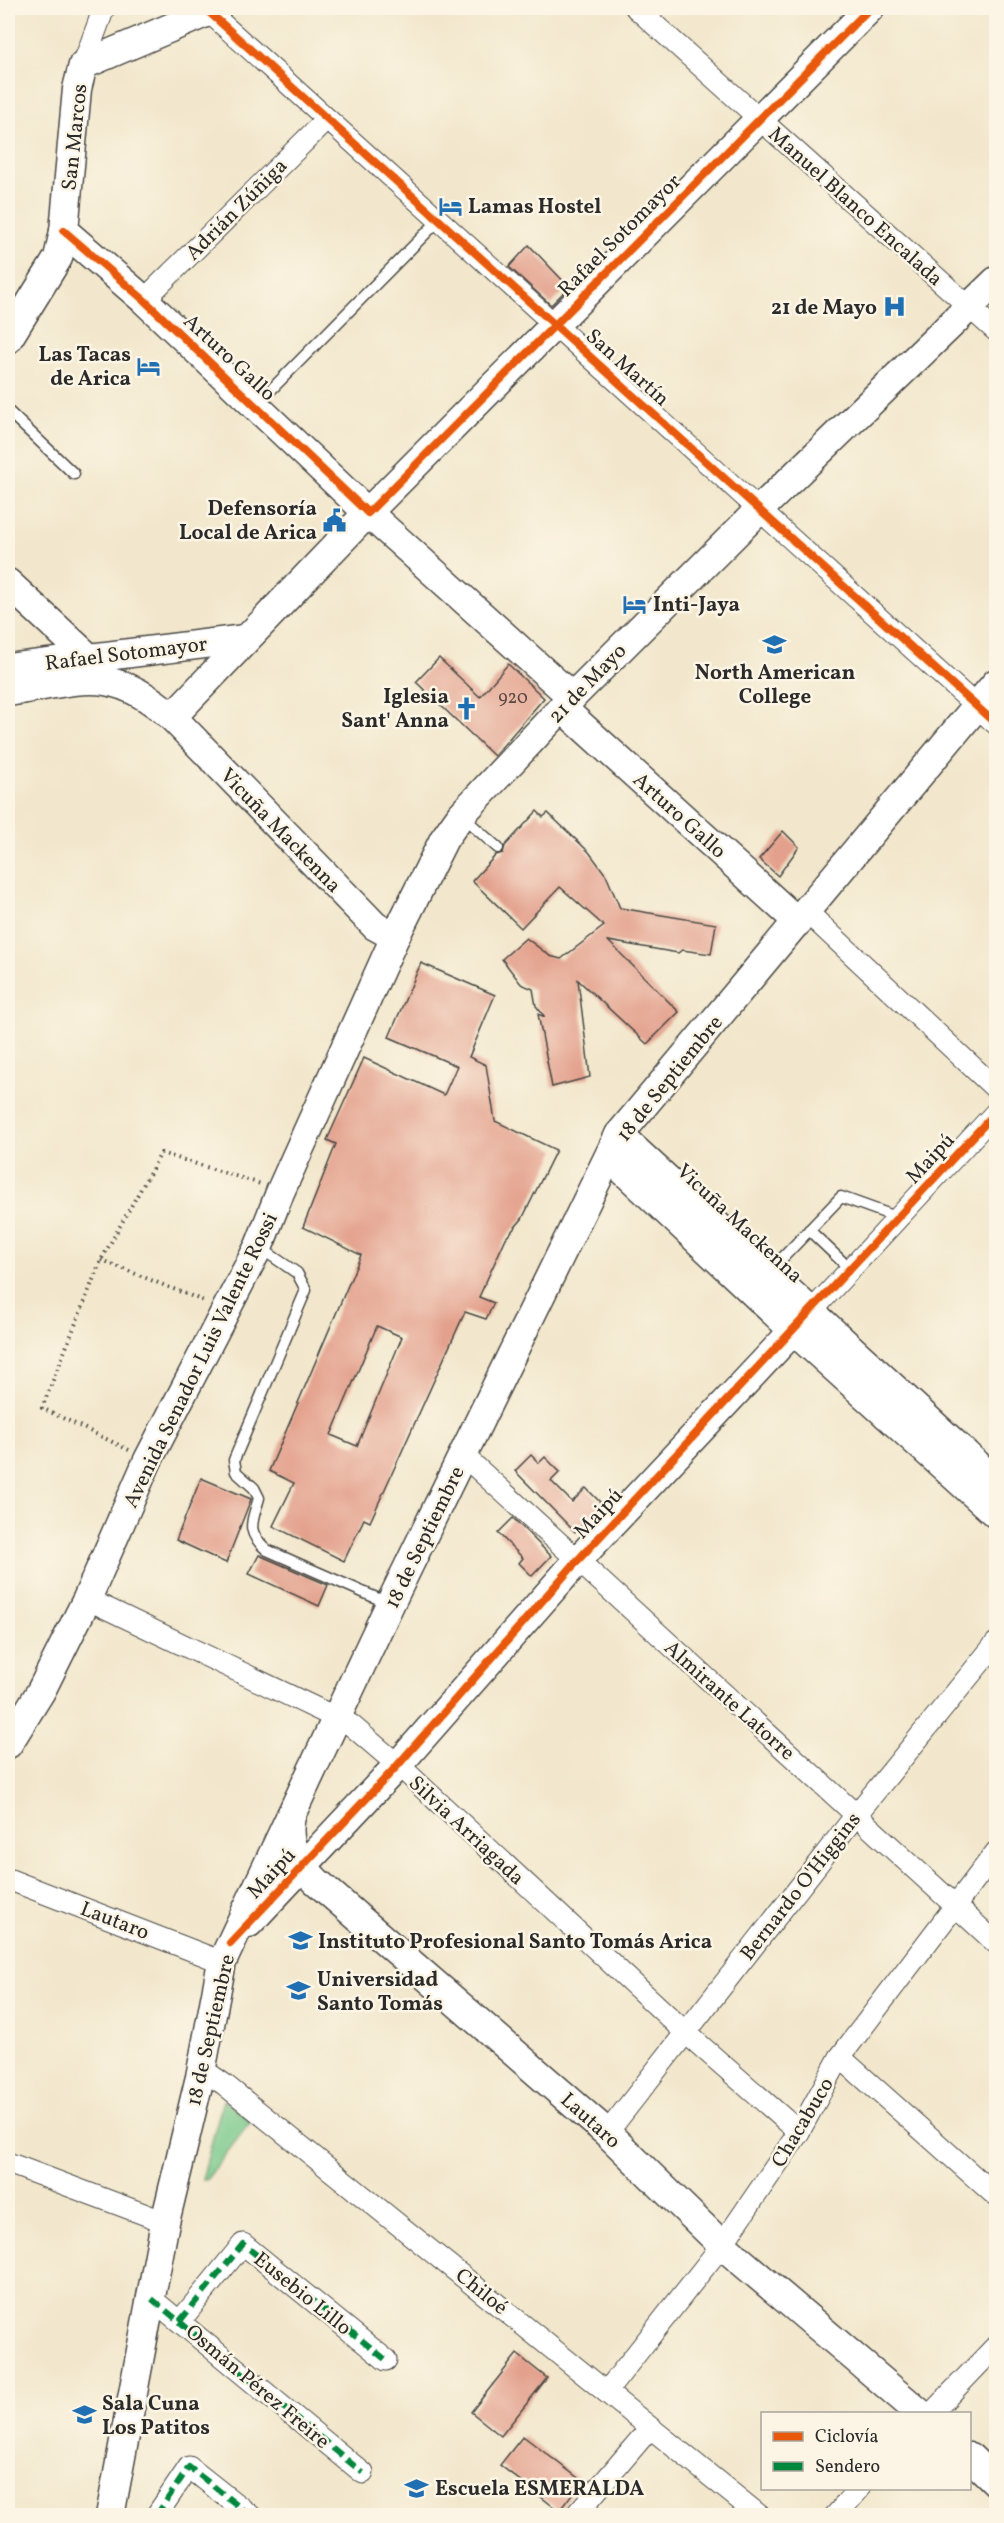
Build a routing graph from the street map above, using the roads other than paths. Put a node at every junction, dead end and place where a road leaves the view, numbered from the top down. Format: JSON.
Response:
{"nodes":[{"id":1,"x":104,"y":8,"type":"edge"},
{"id":2,"x":636,"y":8,"type":"edge"},
{"id":3,"x":870,"y":8,"type":"edge"},
{"id":4,"x":213,"y":10,"type":"edge"},
{"id":5,"x":83,"y":65,"type":"junction"},
{"id":6,"x":327,"y":119,"type":"junction"},
{"id":7,"x":759,"y":119,"type":"junction"},
{"id":8,"x":439,"y":220,"type":"junction"},
{"id":9,"x":64,"y":231,"type":"junction"},
{"id":10,"x":996,"y":281,"type":"edge"},
{"id":11,"x":144,"y":300,"type":"junction"},
{"id":12,"x":970,"y":306,"type":"junction"},
{"id":13,"x":555,"y":325,"type":"junction"},
{"id":14,"x":996,"y":331,"type":"edge"},
{"id":15,"x":8,"y":335,"type":"edge"},
{"id":16,"x":255,"y":405,"type":"junction"},
{"id":17,"x":8,"y":411,"type":"edge"},
{"id":18,"x":74,"y":474,"type":"dead end"},
{"id":19,"x":759,"y":510,"type":"junction"},
{"id":20,"x":368,"y":513,"type":"junction"},
{"id":21,"x":8,"y":583,"type":"edge"},
{"id":22,"x":245,"y":639,"type":"junction"},
{"id":23,"x":88,"y":657,"type":"junction"},
{"id":24,"x":8,"y":668,"type":"edge"},
{"id":25,"x":70,"y":683,"type":"junction"},
{"id":26,"x":996,"y":683,"type":"edge"},
{"id":27,"x":8,"y":692,"type":"edge"},
{"id":28,"x":567,"y":703,"type":"junction"},
{"id":29,"x":987,"y":715,"type":"edge"},
{"id":30,"x":172,"y":717,"type":"junction"},
{"id":31,"x":461,"y":815,"type":"junction"},
{"id":32,"x":498,"y":848,"type":"dead end"},
{"id":33,"x":802,"y":917,"type":"junction"},
{"id":34,"x":395,"y":938,"type":"junction"},
{"id":35,"x":996,"y":1089,"type":"edge"},
{"id":36,"x":996,"y":1112,"type":"edge"},
{"id":37,"x":614,"y":1146,"type":"junction"},
{"id":38,"x":899,"y":1218,"type":"junction"},
{"id":39,"x":809,"y":1230,"type":"junction"},
{"id":40,"x":259,"y":1246,"type":"junction"},
{"id":41,"x":851,"y":1270,"type":"junction"},
{"id":42,"x":767,"y":1274,"type":"junction"},
{"id":43,"x":802,"y":1322,"type":"junction"},
{"id":44,"x":464,"y":1456,"type":"junction"},
{"id":45,"x":996,"y":1482,"type":"edge"},
{"id":46,"x":996,"y":1514,"type":"edge"},
{"id":47,"x":578,"y":1560,"type":"junction"},
{"id":48,"x":87,"y":1599,"type":"junction"},
{"id":49,"x":390,"y":1604,"type":"junction"},
{"id":50,"x":996,"y":1643,"type":"edge"},
{"id":51,"x":337,"y":1717,"type":"junction"},
{"id":52,"x":8,"y":1744,"type":"edge"},
{"id":53,"x":397,"y":1766,"type":"junction"},
{"id":54,"x":291,"y":1812,"type":"junction"},
{"id":55,"x":856,"y":1815,"type":"junction"},
{"id":56,"x":996,"y":1852,"type":"edge"},
{"id":57,"x":301,"y":1866,"type":"junction"},
{"id":58,"x":8,"y":1879,"type":"edge"},
{"id":59,"x":955,"y":1906,"type":"junction"},
{"id":60,"x":996,"y":1943,"type":"edge"},
{"id":61,"x":226,"y":1952,"type":"junction"},
{"id":62,"x":685,"y":2032,"type":"junction"},
{"id":63,"x":840,"y":2057,"type":"junction"},
{"id":64,"x":202,"y":2069,"type":"junction"},
{"id":65,"x":800,"y":2132,"type":"junction"},
{"id":66,"x":607,"y":2133,"type":"junction"},
{"id":67,"x":8,"y":2163,"type":"edge"},
{"id":68,"x":996,"y":2196,"type":"edge"},
{"id":69,"x":165,"y":2222,"type":"junction"},
{"id":70,"x":722,"y":2245,"type":"junction"},
{"id":71,"x":152,"y":2299,"type":"junction"},
{"id":72,"x":180,"y":2322,"type":"junction"},
{"id":73,"x":996,"y":2346,"type":"edge"},
{"id":74,"x":386,"y":2360,"type":"dead end"},
{"id":75,"x":607,"y":2391,"type":"junction"},
{"id":76,"x":919,"y":2412,"type":"edge"},
{"id":77,"x":934,"y":2412,"type":"edge"},
{"id":78,"x":650,"y":2428,"type":"junction"},
{"id":79,"x":971,"y":2459,"type":"edge"},
{"id":80,"x":363,"y":2473,"type":"dead end"},
{"id":81,"x":996,"y":2481,"type":"edge"},
{"id":82,"x":858,"y":2490,"type":"edge"},
{"id":83,"x":110,"y":2516,"type":"edge"},
{"id":84,"x":156,"y":2516,"type":"edge"},
{"id":85,"x":251,"y":2516,"type":"edge"},
{"id":86,"x":575,"y":2516,"type":"edge"},
{"id":87,"x":760,"y":2516,"type":"edge"},
{"id":88,"x":835,"y":2516,"type":"edge"}],
"edges":[{"from":1,"to":5,"type":"street"},
{"from":2,"to":7,"type":"street","name":"Manuel Blanco Encalada"},
{"from":3,"to":7,"type":"main road","name":"Rafael Sotomayor"},
{"from":4,"to":5,"type":"main road","name":"San Marcos"},
{"from":4,"to":6,"type":"street","name":"San Martín"},
{"from":5,"to":9,"type":"main road","name":"San Marcos"},
{"from":6,"to":8,"type":"street","name":"San Martín"},
{"from":6,"to":11,"type":"street","name":"Adrián Zúñiga"},
{"from":7,"to":12,"type":"street","name":"Manuel Blanco Encalada"},
{"from":7,"to":13,"type":"main road","name":"Rafael Sotomayor"},
{"from":8,"to":13,"type":"street","name":"San Martín"},
{"from":8,"to":16,"type":"lane"},
{"from":9,"to":11,"type":"main road","name":"Arturo Gallo"},
{"from":9,"to":15,"type":"main road","name":"San Marcos"},
{"from":10,"to":12,"type":"main road","name":"21 de Mayo"},
{"from":11,"to":16,"type":"main road","name":"Arturo Gallo"},
{"from":12,"to":14,"type":"street","name":"Manuel Blanco Encalada"},
{"from":12,"to":19,"type":"main road","name":"21 de Mayo"},
{"from":13,"to":19,"type":"street","name":"San Martín"},
{"from":13,"to":20,"type":"main road","name":"Rafael Sotomayor"},
{"from":16,"to":20,"type":"main road","name":"Arturo Gallo"},
{"from":17,"to":18,"type":"lane"},
{"from":19,"to":28,"type":"main road","name":"21 de Mayo"},
{"from":19,"to":29,"type":"street","name":"San Martín"},
{"from":20,"to":22,"type":"main road","name":"Rafael Sotomayor"},
{"from":20,"to":28,"type":"main road","name":"Arturo Gallo"},
{"from":21,"to":23,"type":"main road"},
{"from":22,"to":23,"type":"main road","name":"Rafael Sotomayor"},
{"from":22,"to":30,"type":"main road","name":"Rafael Sotomayor"},
{"from":23,"to":24,"type":"main road","name":"Rafael Sotomayor"},
{"from":23,"to":25,"type":"main road"},
{"from":25,"to":27,"type":"main road","name":"Rafael Sotomayor"},
{"from":25,"to":30,"type":"main road","name":"Rafael Sotomayor"},
{"from":26,"to":29,"type":"main road","name":"18 de Septiembre"},
{"from":28,"to":31,"type":"main road","name":"21 de Mayo"},
{"from":28,"to":33,"type":"main road","name":"Arturo Gallo"},
{"from":29,"to":33,"type":"main road","name":"18 de Septiembre"},
{"from":30,"to":34,"type":"main road","name":"Vicuña Mackenna"},
{"from":31,"to":32,"type":"lane"},
{"from":31,"to":34,"type":"main road","name":"21 de Mayo"},
{"from":33,"to":35,"type":"street","name":"Arturo Gallo"},
{"from":33,"to":37,"type":"main road","name":"18 de Septiembre"},
{"from":34,"to":40,"type":"main road","name":"Avenida Senador Luis Valente Rossi"},
{"from":36,"to":38,"type":"street","name":"Maipú"},
{"from":37,"to":42,"type":"main road","name":"Vicuña Mackenna"},
{"from":37,"to":43,"type":"main road","name":"Vicuña Mackenna"},
{"from":37,"to":44,"type":"main road","name":"18 de Septiembre"},
{"from":38,"to":39,"type":"lane"},
{"from":38,"to":41,"type":"street","name":"Maipú"},
{"from":39,"to":41,"type":"lane"},
{"from":39,"to":42,"type":"lane"},
{"from":40,"to":48,"type":"main road","name":"Avenida Senador Luis Valente Rossi"},
{"from":40,"to":49,"type":"lane"},
{"from":41,"to":43,"type":"street","name":"Maipú"},
{"from":42,"to":43,"type":"main road","name":"Vicuña Mackenna"},
{"from":43,"to":45,"type":"main road","name":"Vicuña Mackenna"},
{"from":43,"to":46,"type":"main road","name":"Vicuña Mackenna"},
{"from":43,"to":47,"type":"main road","name":"Maipú"},
{"from":44,"to":47,"type":"street","name":"Almirante Latorre"},
{"from":44,"to":49,"type":"main road","name":"18 de Septiembre"},
{"from":47,"to":53,"type":"main road","name":"Maipú"},
{"from":47,"to":55,"type":"street","name":"Almirante Latorre"},
{"from":48,"to":51,"type":"street","name":"Silvia Arriagada"},
{"from":48,"to":52,"type":"main road","name":"Avenida Senador Luis Valente Rossi"},
{"from":49,"to":51,"type":"main road","name":"18 de Septiembre"},
{"from":50,"to":55,"type":"street","name":"Bernardo O'Higgins"},
{"from":51,"to":53,"type":"street","name":"Silvia Arriagada"},
{"from":51,"to":54,"type":"main road","name":"18 de Septiembre"},
{"from":53,"to":57,"type":"main road","name":"Maipú"},
{"from":53,"to":62,"type":"street","name":"Silvia Arriagada"},
{"from":54,"to":57,"type":"main road","name":"Lautaro"},
{"from":54,"to":61,"type":"main road","name":"18 de Septiembre"},
{"from":55,"to":59,"type":"street","name":"Almirante Latorre"},
{"from":55,"to":62,"type":"street","name":"Bernardo O'Higgins"},
{"from":56,"to":59,"type":"street","name":"Chacabuco"},
{"from":57,"to":61,"type":"main road","name":"Maipú"},
{"from":57,"to":66,"type":"main road","name":"Lautaro"},
{"from":58,"to":61,"type":"street","name":"Lautaro"},
{"from":59,"to":60,"type":"street","name":"Almirante Latorre"},
{"from":59,"to":63,"type":"street","name":"Chacabuco"},
{"from":61,"to":64,"type":"main road","name":"18 de Septiembre"},
{"from":62,"to":65,"type":"street","name":"Silvia Arriagada"},
{"from":62,"to":66,"type":"street","name":"Bernardo O'Higgins"},
{"from":63,"to":65,"type":"street","name":"Chacabuco"},
{"from":63,"to":68,"type":"street"},
{"from":64,"to":69,"type":"main road","name":"18 de Septiembre"},
{"from":64,"to":75,"type":"street","name":"Chiloé"},
{"from":65,"to":70,"type":"street","name":"Chacabuco"},
{"from":66,"to":70,"type":"main road","name":"Lautaro"},
{"from":67,"to":69,"type":"street"},
{"from":69,"to":71,"type":"main road","name":"18 de Septiembre"},
{"from":70,"to":75,"type":"street","name":"Chacabuco"},
{"from":70,"to":76,"type":"main road","name":"Lautaro"},
{"from":71,"to":72,"type":"street","name":"Osmán Pérez Freire"},
{"from":71,"to":83,"type":"main road","name":"18 de Septiembre"},
{"from":72,"to":74,"type":"street","name":"Eusebio Lillo"},
{"from":72,"to":80,"type":"street","name":"Osmán Pérez Freire"},
{"from":73,"to":77,"type":"street"},
{"from":75,"to":78,"type":"street","name":"Chiloé"},
{"from":78,"to":86,"type":"street"},
{"from":78,"to":87,"type":"street","name":"Chiloé"},
{"from":79,"to":81,"type":"main road"},
{"from":82,"to":88,"type":"street"},
{"from":84,"to":85,"type":"street"}]}
